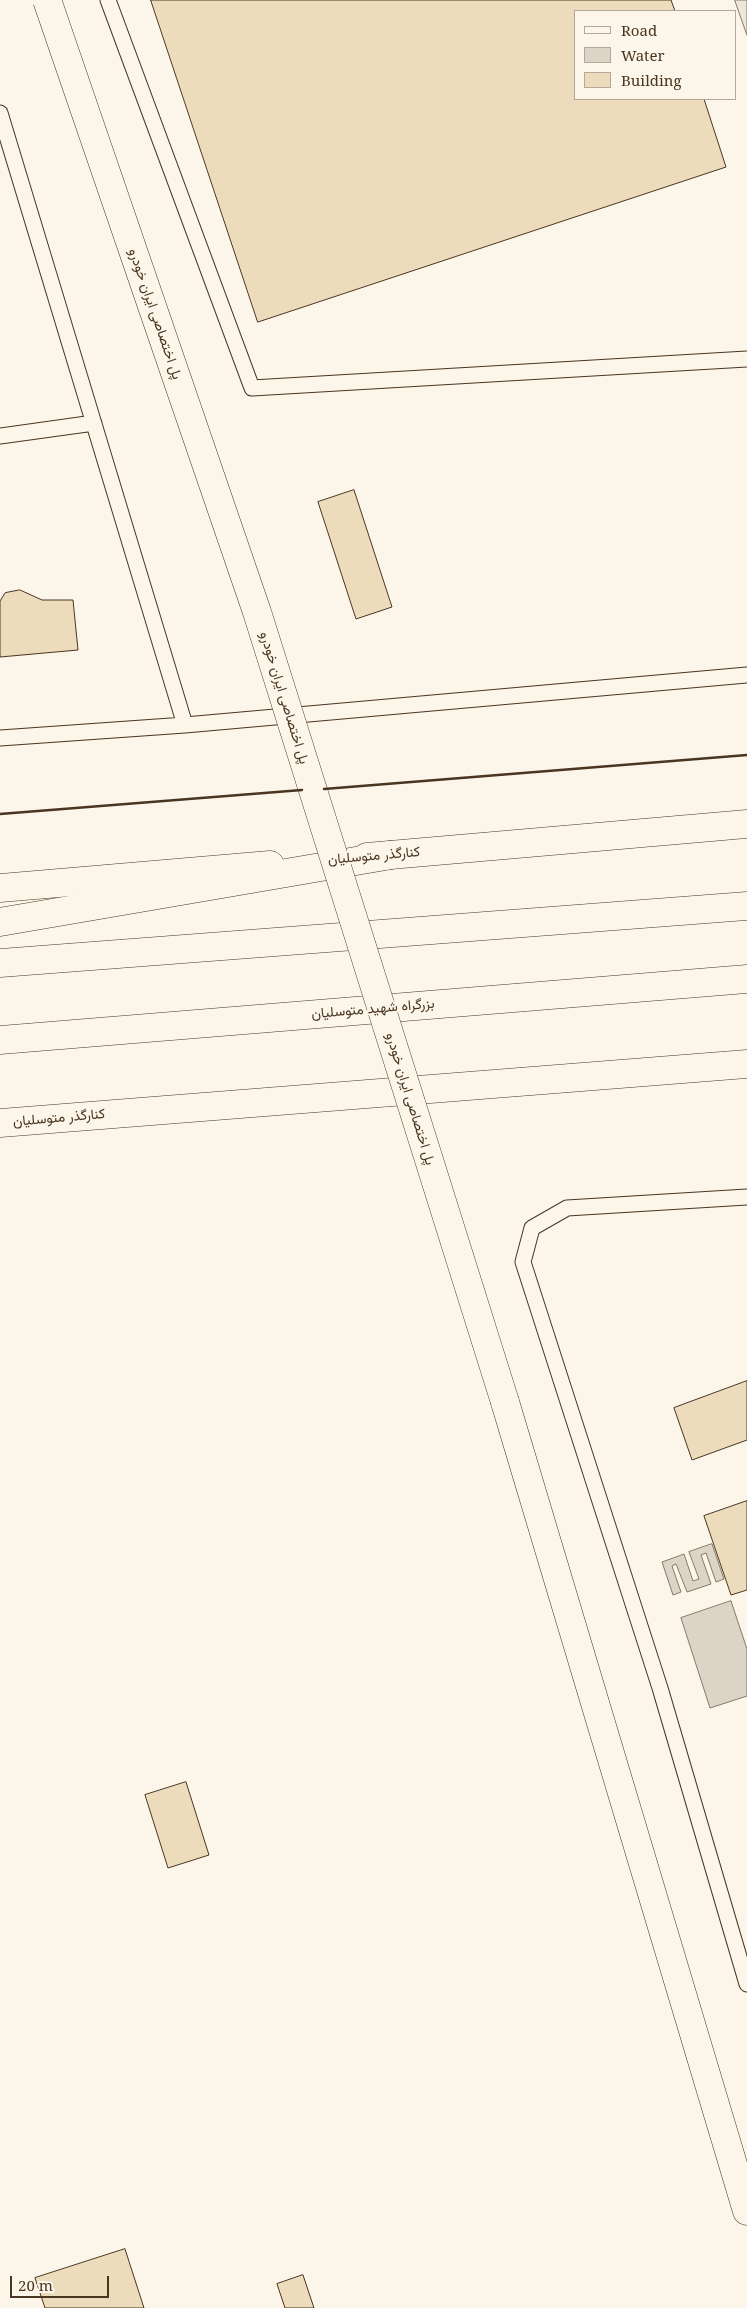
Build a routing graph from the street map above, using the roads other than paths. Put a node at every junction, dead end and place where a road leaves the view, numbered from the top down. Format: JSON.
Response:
{"nodes":[{"id":1,"x":47,"y":0,"type":"edge"},
{"id":2,"x":108,"y":0,"type":"edge"},
{"id":3,"x":0,"y":113,"type":"edge"},
{"id":4,"x":747,"y":359,"type":"edge"},
{"id":5,"x":94,"y":424,"type":"junction"},
{"id":6,"x":0,"y":436,"type":"edge"},
{"id":7,"x":747,"y":675,"type":"edge"},
{"id":8,"x":186,"y":725,"type":"junction"},
{"id":9,"x":0,"y":738,"type":"edge"},
{"id":10,"x":747,"y":824,"type":"edge"},
{"id":11,"x":391,"y":855,"type":"junction"},
{"id":12,"x":0,"y":888,"type":"edge"},
{"id":13,"x":747,"y":906,"type":"edge"},
{"id":14,"x":0,"y":922,"type":"edge"},
{"id":15,"x":0,"y":963,"type":"edge"},
{"id":16,"x":747,"y":979,"type":"edge"},
{"id":17,"x":0,"y":1040,"type":"edge"},
{"id":18,"x":747,"y":1064,"type":"edge"},
{"id":19,"x":0,"y":1123,"type":"edge"},
{"id":20,"x":747,"y":1197,"type":"edge"},
{"id":21,"x":747,"y":1984,"type":"edge"},
{"id":22,"x":747,"y":2211,"type":"edge"}],
"edges":[{"from":1,"to":22,"type":"main road","name":"پل اختصاصی ایران خودرو","bridge":true},
{"from":2,"to":4,"type":"lane"},
{"from":3,"to":5,"type":"lane"},
{"from":5,"to":6,"type":"lane"},
{"from":5,"to":8,"type":"lane"},
{"from":7,"to":8,"type":"lane"},
{"from":8,"to":9,"type":"lane"},
{"from":10,"to":11,"type":"main road","name":"کنارگذر متوسلیان"},
{"from":11,"to":12,"type":"main road","name":"کنارگذر متوسلیان"},
{"from":11,"to":14,"type":"main road"},
{"from":13,"to":15,"type":"main road"},
{"from":16,"to":17,"type":"main road","name":"بزرگراه شهید متوسلیان"},
{"from":18,"to":19,"type":"main road","name":"کنارگذر متوسلیان"},
{"from":20,"to":21,"type":"lane"}]}
